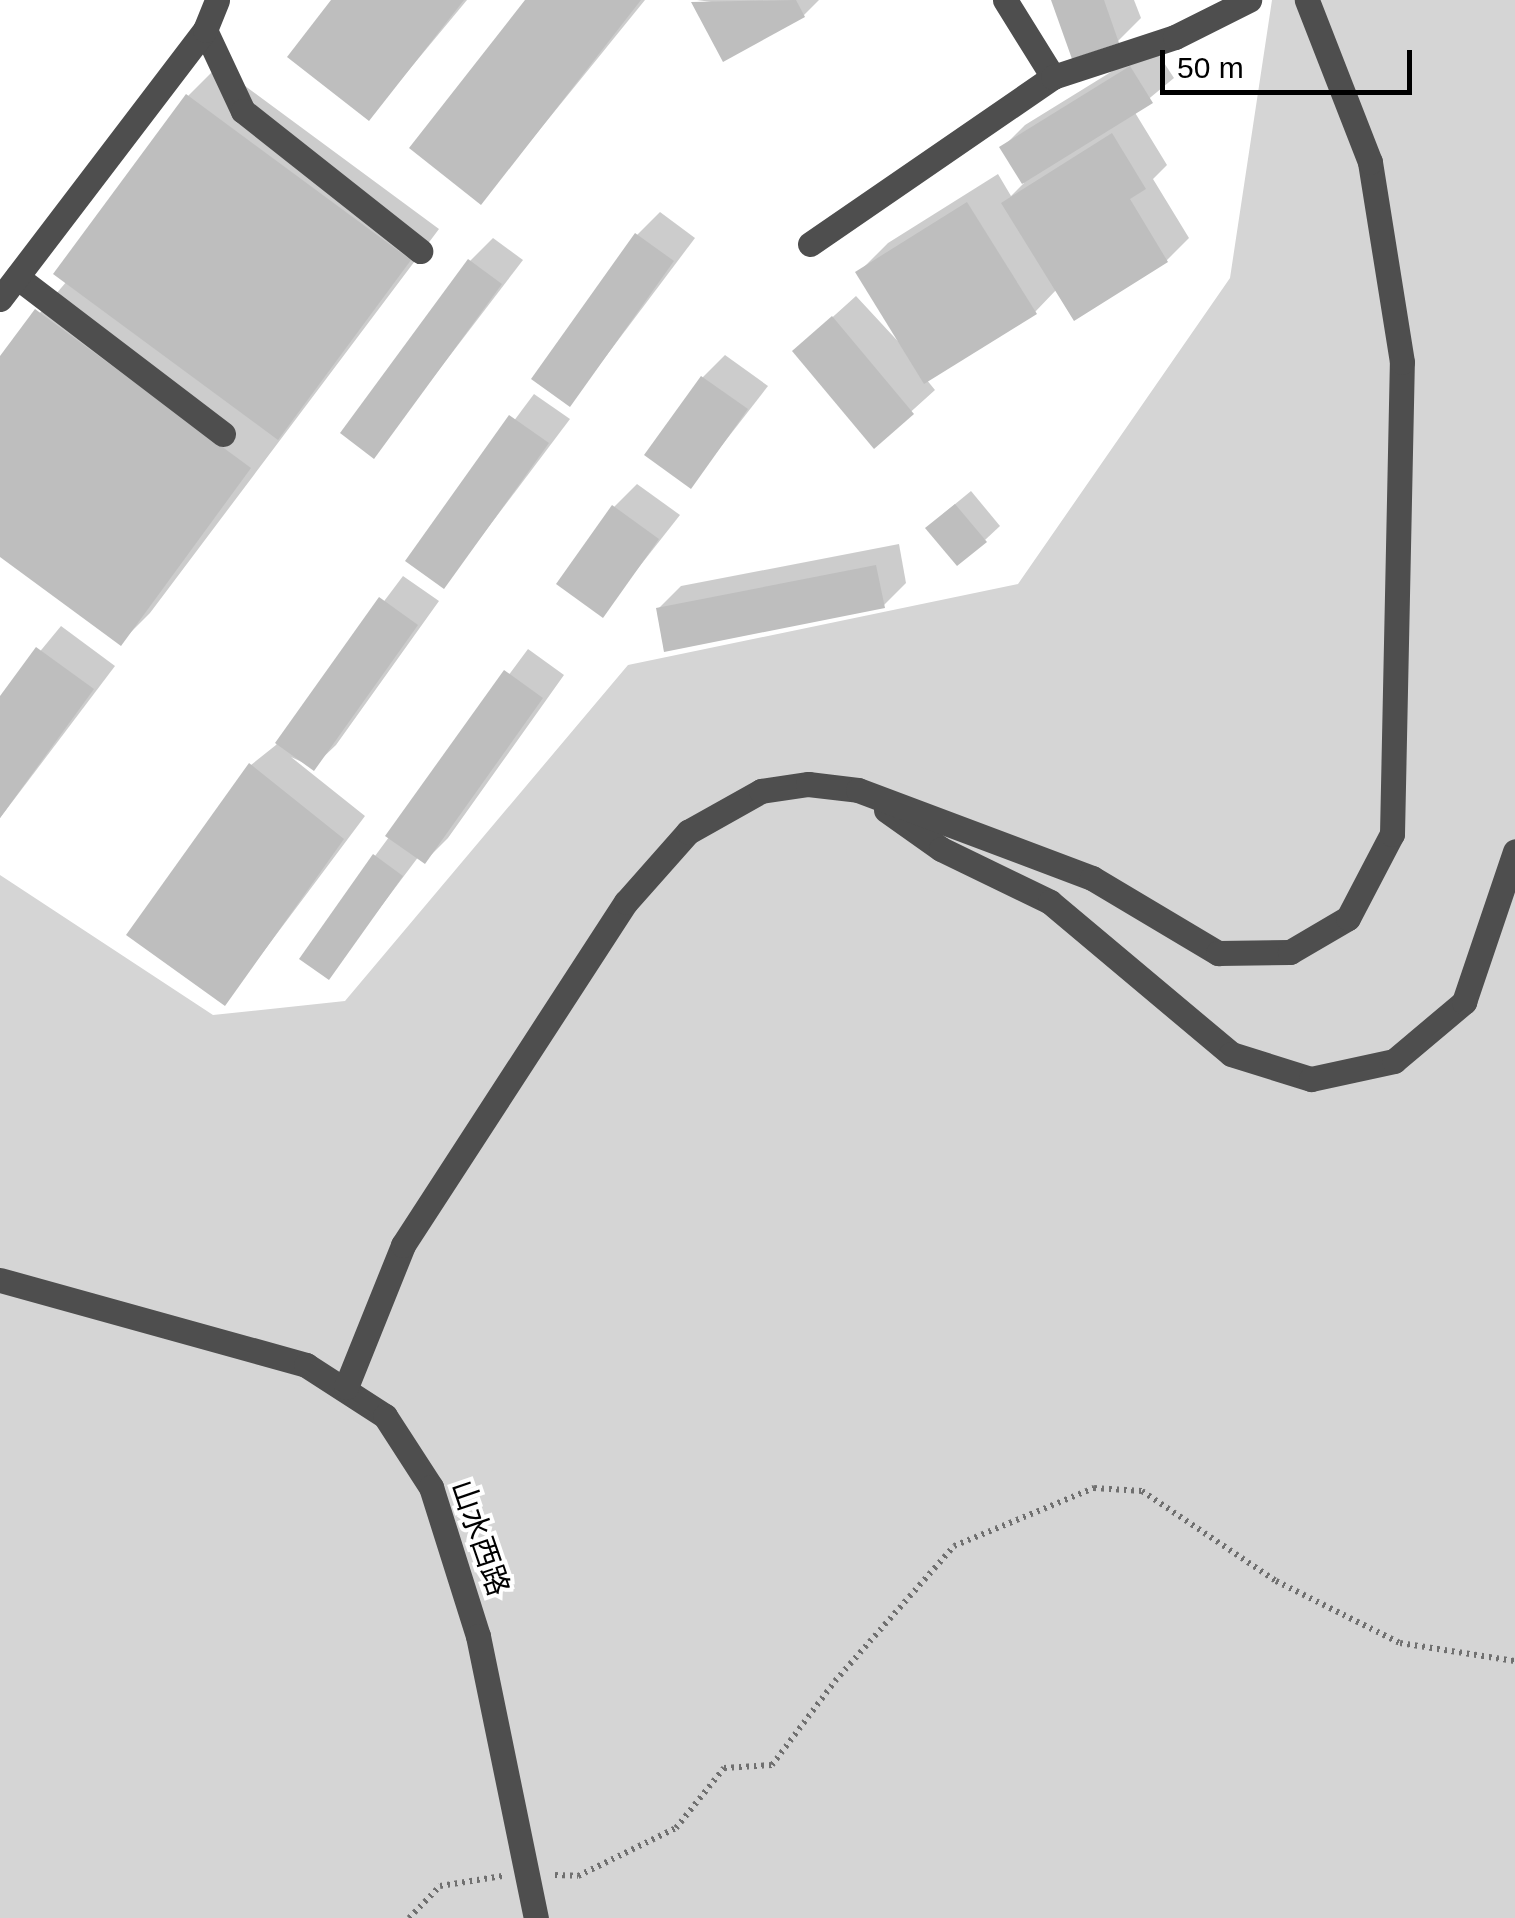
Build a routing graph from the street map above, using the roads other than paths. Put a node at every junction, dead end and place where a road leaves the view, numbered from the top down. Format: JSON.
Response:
{"nodes":[{"id":1,"x":217,"y":0,"type":"edge"},
{"id":2,"x":1005,"y":0,"type":"edge"},
{"id":3,"x":1250,"y":0,"type":"edge"},
{"id":4,"x":1307,"y":0,"type":"edge"},
{"id":5,"x":205,"y":30,"type":"junction"},
{"id":6,"x":1053,"y":78,"type":"junction"},
{"id":7,"x":810,"y":244,"type":"dead end"},
{"id":8,"x":420,"y":251,"type":"dead end"},
{"id":9,"x":17,"y":277,"type":"junction"},
{"id":10,"x":0,"y":299,"type":"edge"},
{"id":11,"x":223,"y":434,"type":"dead end"},
{"id":12,"x":858,"y":790,"type":"junction"},
{"id":13,"x":1515,"y":851,"type":"edge"},
{"id":14,"x":0,"y":1280,"type":"edge"},
{"id":15,"x":346,"y":1387,"type":"junction"},
{"id":16,"x":536,"y":1918,"type":"edge"}],
"edges":[{"from":1,"to":5,"type":"street"},
{"from":2,"to":6,"type":"street"},
{"from":3,"to":6,"type":"street"},
{"from":4,"to":12,"type":"street"},
{"from":5,"to":8,"type":"street"},
{"from":5,"to":9,"type":"street"},
{"from":6,"to":7,"type":"street"},
{"from":9,"to":10,"type":"street"},
{"from":9,"to":11,"type":"street"},
{"from":12,"to":13,"type":"street"},
{"from":12,"to":15,"type":"street"},
{"from":14,"to":15,"type":"street","name":"山水西路"},
{"from":15,"to":16,"type":"street","name":"山水西路"}]}
